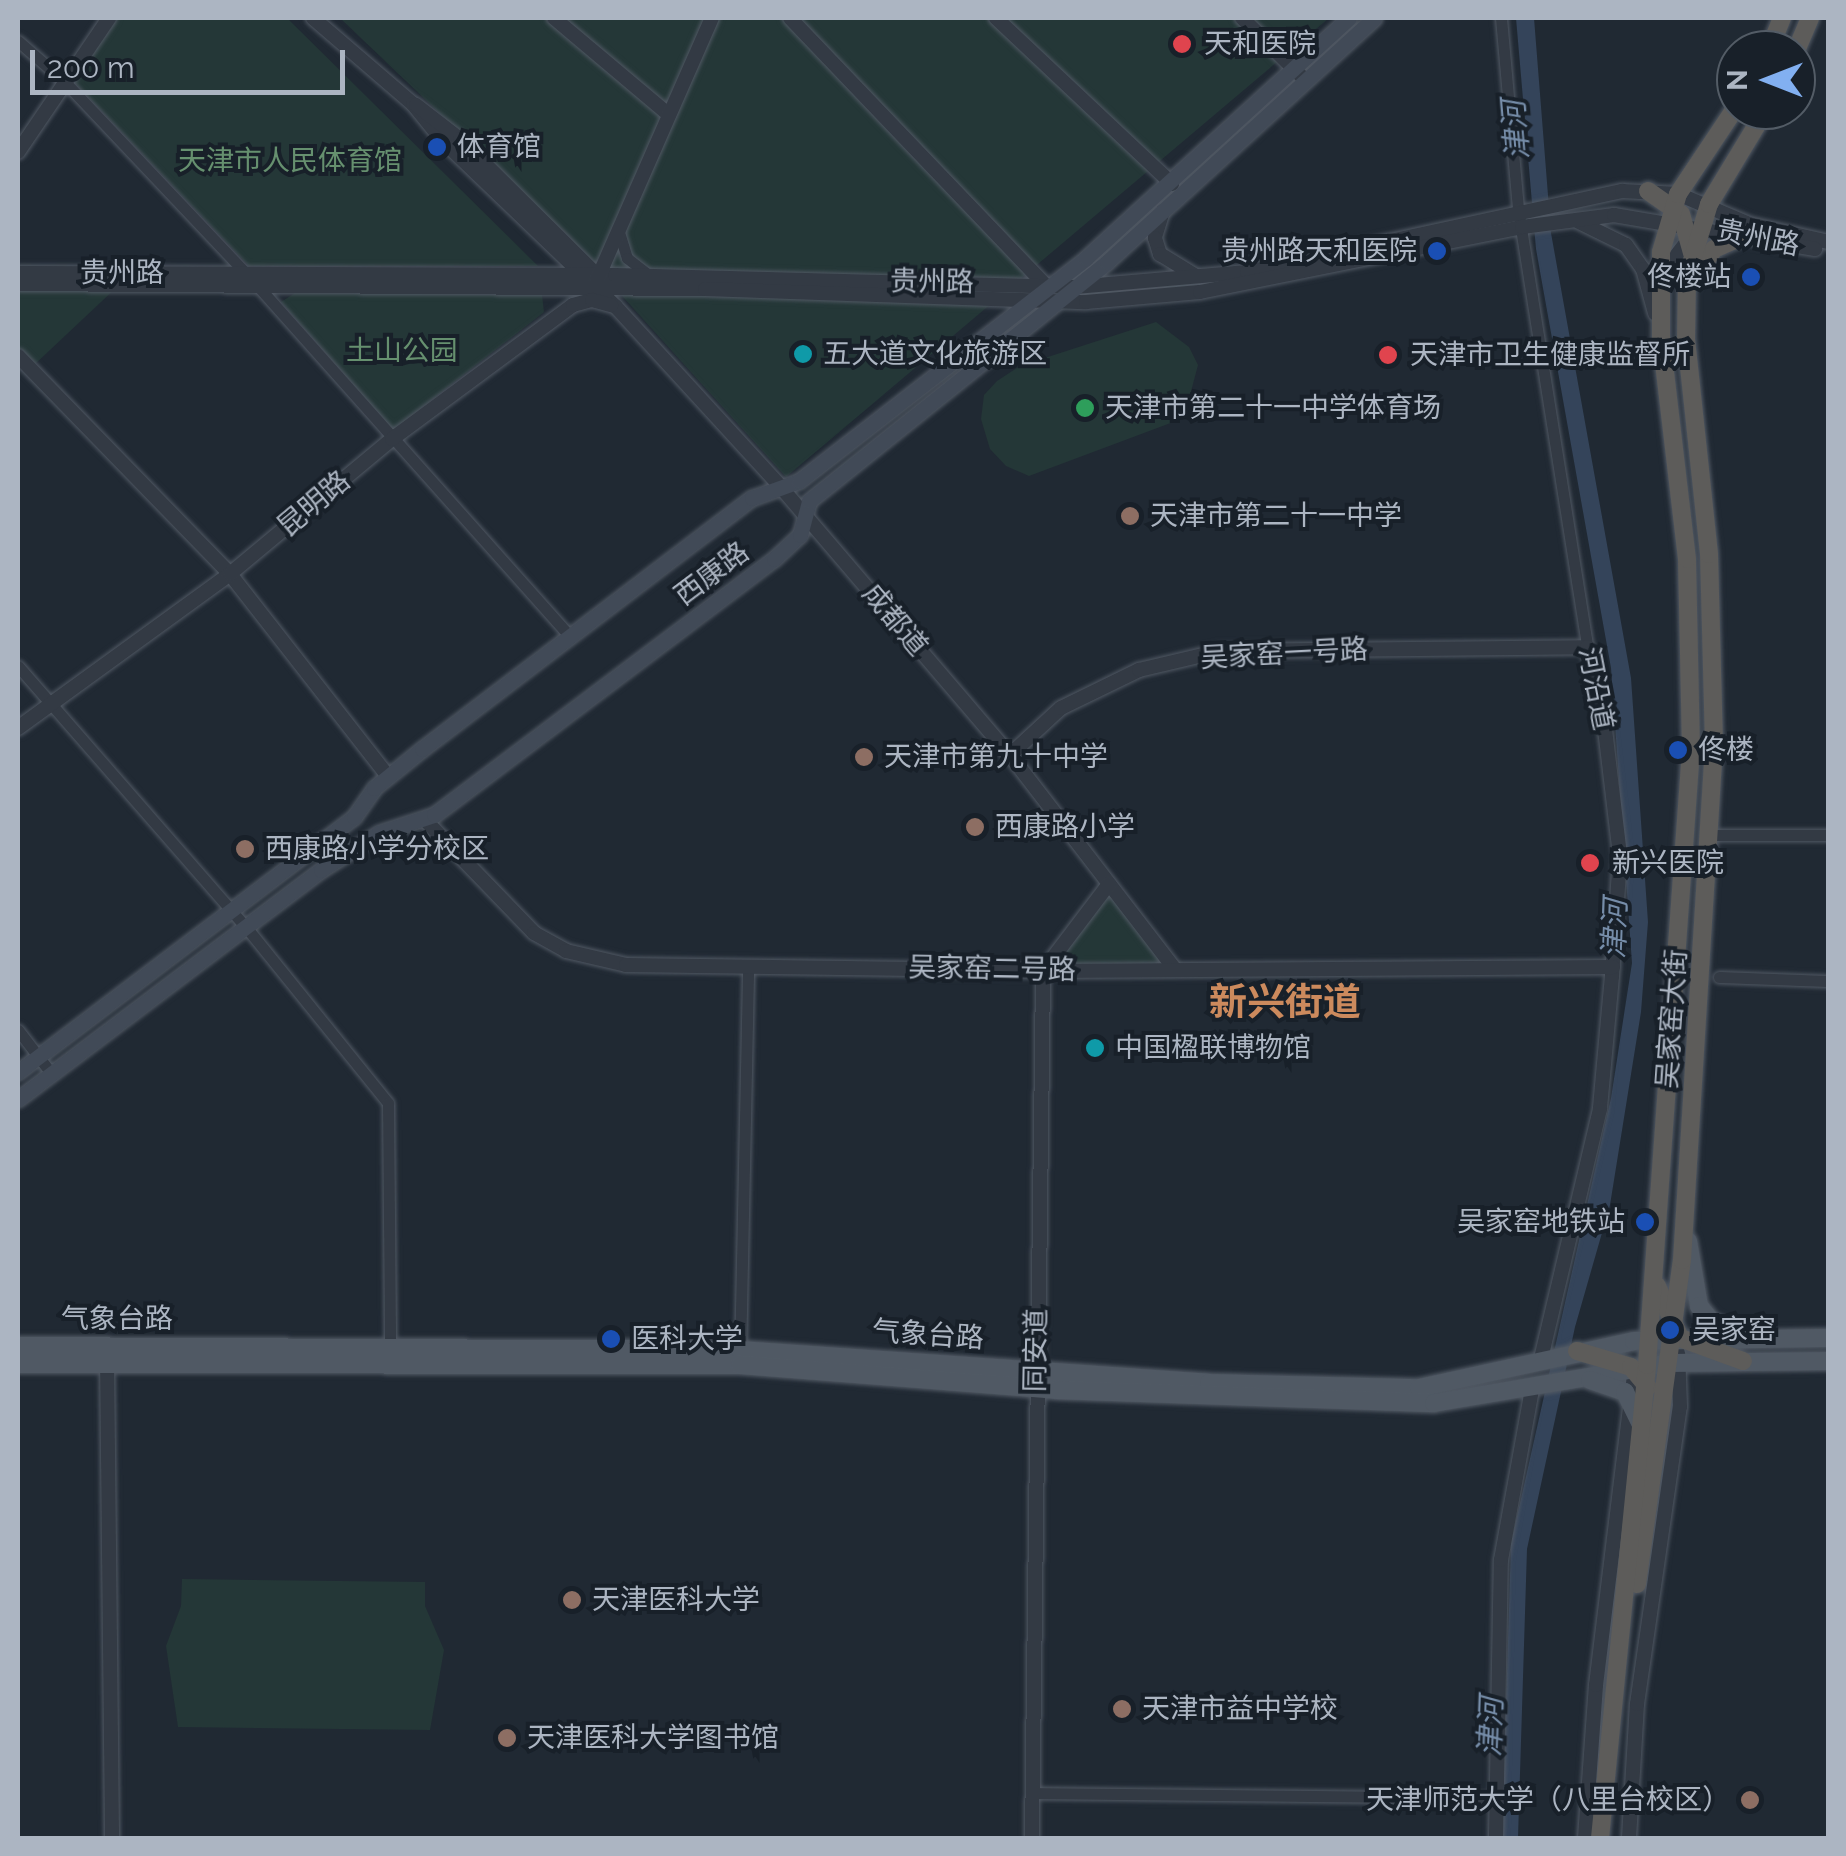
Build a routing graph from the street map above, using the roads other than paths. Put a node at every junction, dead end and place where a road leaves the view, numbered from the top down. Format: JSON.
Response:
{"nodes":[{"id":1,"x":109,"y":18,"type":"edge"},
{"id":2,"x":313,"y":18,"type":"edge"},
{"id":3,"x":554,"y":18,"type":"edge"},
{"id":4,"x":712,"y":18,"type":"edge"},
{"id":5,"x":790,"y":18,"type":"edge"},
{"id":6,"x":996,"y":18,"type":"edge"},
{"id":7,"x":1242,"y":18,"type":"edge"},
{"id":8,"x":1349,"y":18,"type":"edge"},
{"id":9,"x":1366,"y":18,"type":"edge"},
{"id":10,"x":1374,"y":18,"type":"edge"},
{"id":11,"x":1501,"y":18,"type":"edge"},
{"id":12,"x":18,"y":41,"type":"edge"},
{"id":13,"x":1333,"y":55,"type":"junction"},
{"id":14,"x":1300,"y":74,"type":"junction"},
{"id":15,"x":65,"y":82,"type":"junction"},
{"id":16,"x":413,"y":104,"type":"junction"},
{"id":17,"x":669,"y":114,"type":"junction"},
{"id":18,"x":1725,"y":130,"type":"edge"},
{"id":19,"x":1754,"y":130,"type":"edge"},
{"id":20,"x":18,"y":152,"type":"edge"},
{"id":21,"x":1172,"y":184,"type":"junction"},
{"id":22,"x":1648,"y":191,"type":"joint"},
{"id":23,"x":1709,"y":204,"type":"junction"},
{"id":24,"x":1518,"y":208,"type":"junction"},
{"id":25,"x":1164,"y":210,"type":"junction"},
{"id":26,"x":1564,"y":219,"type":"junction"},
{"id":27,"x":1683,"y":222,"type":"junction"},
{"id":28,"x":1522,"y":227,"type":"junction"},
{"id":29,"x":618,"y":229,"type":"junction"},
{"id":30,"x":1748,"y":230,"type":"junction"},
{"id":31,"x":1828,"y":242,"type":"edge"},
{"id":32,"x":548,"y":243,"type":"junction"},
{"id":33,"x":1828,"y":251,"type":"edge"},
{"id":34,"x":245,"y":272,"type":"junction"},
{"id":35,"x":18,"y":273,"type":"edge"},
{"id":36,"x":544,"y":276,"type":"junction"},
{"id":37,"x":653,"y":276,"type":"junction"},
{"id":38,"x":1212,"y":277,"type":"junction"},
{"id":39,"x":591,"y":280,"type":"junction"},
{"id":40,"x":1660,"y":282,"type":"junction"},
{"id":41,"x":18,"y":284,"type":"edge"},
{"id":42,"x":256,"y":284,"type":"junction"},
{"id":43,"x":1074,"y":287,"type":"junction"},
{"id":44,"x":1050,"y":294,"type":"junction"},
{"id":45,"x":1028,"y":301,"type":"junction"},
{"id":46,"x":1685,"y":304,"type":"junction"},
{"id":47,"x":616,"y":307,"type":"junction"},
{"id":48,"x":1660,"y":338,"type":"junction"},
{"id":49,"x":18,"y":356,"type":"edge"},
{"id":50,"x":392,"y":439,"type":"junction"},
{"id":51,"x":780,"y":486,"type":"junction"},
{"id":52,"x":804,"y":513,"type":"junction"},
{"id":53,"x":230,"y":574,"type":"junction"},
{"id":54,"x":571,"y":637,"type":"junction"},
{"id":55,"x":1587,"y":647,"type":"junction"},
{"id":56,"x":18,"y":666,"type":"edge"},
{"id":57,"x":54,"y":704,"type":"junction"},
{"id":58,"x":18,"y":728,"type":"edge"},
{"id":59,"x":1010,"y":755,"type":"junction"},
{"id":60,"x":388,"y":776,"type":"junction"},
{"id":61,"x":425,"y":820,"type":"junction"},
{"id":62,"x":1710,"y":835,"type":"junction"},
{"id":63,"x":1828,"y":835,"type":"edge"},
{"id":64,"x":1110,"y":884,"type":"junction"},
{"id":65,"x":232,"y":911,"type":"junction"},
{"id":66,"x":246,"y":926,"type":"junction"},
{"id":67,"x":748,"y":966,"type":"junction"},
{"id":68,"x":1613,"y":967,"type":"junction"},
{"id":69,"x":1175,"y":969,"type":"junction"},
{"id":70,"x":1043,"y":971,"type":"junction"},
{"id":71,"x":1719,"y":977,"type":"dead end"},
{"id":72,"x":1828,"y":980,"type":"edge"},
{"id":73,"x":18,"y":1030,"type":"edge"},
{"id":74,"x":40,"y":1056,"type":"junction"},
{"id":75,"x":18,"y":1072,"type":"edge"},
{"id":76,"x":51,"y":1073,"type":"junction"},
{"id":77,"x":18,"y":1098,"type":"edge"},
{"id":78,"x":1686,"y":1216,"type":"junction"},
{"id":79,"x":1654,"y":1270,"type":"junction"},
{"id":80,"x":1676,"y":1335,"type":"junction"},
{"id":81,"x":1751,"y":1337,"type":"junction"},
{"id":82,"x":1828,"y":1338,"type":"edge"},
{"id":83,"x":1649,"y":1339,"type":"junction"},
{"id":84,"x":18,"y":1346,"type":"edge"},
{"id":85,"x":1703,"y":1350,"type":"junction"},
{"id":86,"x":1578,"y":1351,"type":"junction"},
{"id":87,"x":107,"y":1356,"type":"junction"},
{"id":88,"x":390,"y":1358,"type":"junction"},
{"id":89,"x":740,"y":1358,"type":"junction"},
{"id":90,"x":1544,"y":1358,"type":"junction"},
{"id":91,"x":1743,"y":1361,"type":"junction"},
{"id":92,"x":1828,"y":1361,"type":"edge"},
{"id":93,"x":18,"y":1364,"type":"edge"},
{"id":94,"x":1673,"y":1366,"type":"junction"},
{"id":95,"x":1641,"y":1375,"type":"junction"},
{"id":96,"x":1579,"y":1378,"type":"junction"},
{"id":97,"x":1035,"y":1380,"type":"junction"},
{"id":98,"x":1537,"y":1388,"type":"junction"},
{"id":99,"x":1631,"y":1398,"type":"junction"},
{"id":100,"x":1640,"y":1438,"type":"junction"},
{"id":101,"x":1649,"y":1502,"type":"junction"},
{"id":102,"x":1631,"y":1581,"type":"junction"},
{"id":103,"x":1032,"y":1793,"type":"junction"},
{"id":104,"x":1498,"y":1798,"type":"junction"},
{"id":105,"x":112,"y":1838,"type":"edge"},
{"id":106,"x":1032,"y":1838,"type":"edge"},
{"id":107,"x":1496,"y":1838,"type":"edge"},
{"id":108,"x":1585,"y":1838,"type":"edge"},
{"id":109,"x":1600,"y":1838,"type":"edge"},
{"id":110,"x":1612,"y":1838,"type":"edge"},
{"id":111,"x":1629,"y":1838,"type":"edge"}],
"edges":[{"from":1,"to":15,"type":"street"},
{"from":2,"to":16,"type":"street","name":"成都道"},
{"from":3,"to":17,"type":"street"},
{"from":4,"to":17,"type":"street"},
{"from":5,"to":44,"type":"street"},
{"from":6,"to":21,"type":"street"},
{"from":7,"to":14,"type":"street"},
{"from":8,"to":14,"type":"main road","name":"西康路"},
{"from":9,"to":13,"type":"main road"},
{"from":10,"to":13,"type":"main road","name":"西康路"},
{"from":11,"to":24,"type":"street","name":"河沿道"},
{"from":12,"to":15,"type":"street"},
{"from":13,"to":14,"type":"main road","name":"西康路"},
{"from":14,"to":21,"type":"main road","name":"西康路"},
{"from":14,"to":25,"type":"main road","name":"西康路"},
{"from":15,"to":20,"type":"street"},
{"from":15,"to":34,"type":"street"},
{"from":16,"to":32,"type":"street","name":"成都道"},
{"from":16,"to":39,"type":"street","name":"成都道"},
{"from":17,"to":29,"type":"street"},
{"from":18,"to":27,"type":"highway"},
{"from":19,"to":23,"type":"highway","name":"吴家窑大街"},
{"from":21,"to":44,"type":"main road","name":"西康路"},
{"from":22,"to":24,"type":"street"},
{"from":22,"to":27,"type":"highway"},
{"from":23,"to":27,"type":"highway","name":"吴家窑大街"},
{"from":23,"to":27,"type":"street","name":"贵州路"},
{"from":23,"to":30,"type":"street","name":"贵州路"},
{"from":24,"to":28,"type":"street","name":"河沿道"},
{"from":24,"to":38,"type":"street"},
{"from":25,"to":38,"type":"street"},
{"from":25,"to":43,"type":"main road","name":"西康路"},
{"from":26,"to":27,"type":"street","name":"贵州路"},
{"from":26,"to":28,"type":"street","name":"贵州路"},
{"from":26,"to":48,"type":"street"},
{"from":27,"to":30,"type":"street","name":"贵州路"},
{"from":27,"to":40,"type":"highway","name":"吴家窑大街"},
{"from":27,"to":40,"type":"street"},
{"from":27,"to":46,"type":"highway","name":"吴家窑大街"},
{"from":28,"to":44,"type":"street","name":"贵州路"},
{"from":28,"to":55,"type":"street","name":"河沿道"},
{"from":29,"to":37,"type":"street"},
{"from":29,"to":39,"type":"street"},
{"from":30,"to":31,"type":"street","name":"贵州路"},
{"from":30,"to":33,"type":"street","name":"贵州路"},
{"from":30,"to":46,"type":"highway"},
{"from":32,"to":36,"type":"street"},
{"from":32,"to":39,"type":"street","name":"成都道"},
{"from":34,"to":35,"type":"street","name":"贵州路"},
{"from":34,"to":36,"type":"street","name":"贵州路"},
{"from":34,"to":42,"type":"street"},
{"from":36,"to":39,"type":"street","name":"贵州路"},
{"from":37,"to":39,"type":"street","name":"贵州路"},
{"from":37,"to":44,"type":"street","name":"贵州路"},
{"from":38,"to":43,"type":"street"},
{"from":39,"to":42,"type":"street","name":"贵州路"},
{"from":39,"to":45,"type":"street","name":"贵州路"},
{"from":39,"to":47,"type":"street","name":"成都道"},
{"from":40,"to":48,"type":"highway","name":"吴家窑大街"},
{"from":41,"to":42,"type":"street","name":"贵州路"},
{"from":42,"to":50,"type":"street"},
{"from":43,"to":44,"type":"main road","name":"西康路"},
{"from":44,"to":45,"type":"main road","name":"西康路"},
{"from":44,"to":52,"type":"main road","name":"西康路"},
{"from":45,"to":51,"type":"main road","name":"西康路"},
{"from":46,"to":62,"type":"highway","name":"吴家窑大街"},
{"from":47,"to":50,"type":"street","name":"昆明路"},
{"from":47,"to":51,"type":"street","name":"成都道"},
{"from":48,"to":79,"type":"highway","name":"吴家窑大街"},
{"from":49,"to":53,"type":"street"},
{"from":50,"to":53,"type":"street","name":"昆明路"},
{"from":50,"to":54,"type":"street"},
{"from":51,"to":52,"type":"street","name":"成都道"},
{"from":51,"to":54,"type":"main road","name":"西康路"},
{"from":52,"to":59,"type":"street","name":"成都道"},
{"from":52,"to":61,"type":"main road","name":"西康路"},
{"from":53,"to":57,"type":"street","name":"昆明路"},
{"from":53,"to":60,"type":"street"},
{"from":54,"to":60,"type":"main road","name":"西康路"},
{"from":55,"to":59,"type":"street","name":"吴家窑一号路"},
{"from":55,"to":68,"type":"street","name":"河沿道"},
{"from":56,"to":57,"type":"street"},
{"from":57,"to":58,"type":"street","name":"昆明路"},
{"from":57,"to":65,"type":"street"},
{"from":59,"to":64,"type":"street","name":"成都道"},
{"from":60,"to":65,"type":"main road","name":"西康路"},
{"from":61,"to":66,"type":"main road","name":"西康路"},
{"from":61,"to":67,"type":"street","name":"吴家窑二号路"},
{"from":62,"to":63,"type":"street"},
{"from":62,"to":78,"type":"highway","name":"吴家窑大街"},
{"from":64,"to":69,"type":"street","name":"成都道"},
{"from":64,"to":70,"type":"street"},
{"from":65,"to":66,"type":"street"},
{"from":65,"to":74,"type":"main road","name":"西康路"},
{"from":66,"to":76,"type":"main road","name":"西康路"},
{"from":66,"to":88,"type":"street"},
{"from":67,"to":70,"type":"street","name":"吴家窑二号路"},
{"from":67,"to":89,"type":"street"},
{"from":68,"to":69,"type":"street","name":"吴家窑二号路"},
{"from":68,"to":90,"type":"street","name":"河沿道"},
{"from":69,"to":70,"type":"street","name":"吴家窑二号路"},
{"from":70,"to":97,"type":"street","name":"同安道"},
{"from":71,"to":72,"type":"street"},
{"from":73,"to":74,"type":"street"},
{"from":74,"to":75,"type":"main road","name":"西康路"},
{"from":74,"to":76,"type":"street"},
{"from":76,"to":77,"type":"main road","name":"西康路"},
{"from":78,"to":80,"type":"highway","name":"吴家窑大街"},
{"from":78,"to":81,"type":"main road"},
{"from":79,"to":80,"type":"highway"},
{"from":79,"to":83,"type":"highway","name":"吴家窑大街"},
{"from":80,"to":81,"type":"main road","name":"气象台路"},
{"from":80,"to":83,"type":"main road","name":"气象台路"},
{"from":80,"to":85,"type":"highway"},
{"from":80,"to":94,"type":"highway","name":"吴家窑大街"},
{"from":81,"to":82,"type":"main road","name":"气象台路"},
{"from":81,"to":85,"type":"main road"},
{"from":83,"to":86,"type":"main road","name":"气象台路"},
{"from":83,"to":95,"type":"highway","name":"吴家窑大街"},
{"from":84,"to":87,"type":"main road","name":"气象台路"},
{"from":85,"to":91,"type":"highway"},
{"from":85,"to":94,"type":"main road"},
{"from":86,"to":90,"type":"main road","name":"气象台路"},
{"from":86,"to":95,"type":"highway"},
{"from":87,"to":88,"type":"main road","name":"气象台路"},
{"from":87,"to":93,"type":"main road","name":"气象台路"},
{"from":87,"to":105,"type":"street"},
{"from":88,"to":89,"type":"main road","name":"气象台路"},
{"from":89,"to":97,"type":"main road","name":"气象台路"},
{"from":90,"to":97,"type":"main road","name":"气象台路"},
{"from":91,"to":92,"type":"main road","name":"气象台路"},
{"from":91,"to":94,"type":"main road","name":"气象台路"},
{"from":94,"to":95,"type":"main road"},
{"from":94,"to":95,"type":"main road","name":"气象台路"},
{"from":94,"to":101,"type":"highway","name":"吴家窑大街"},
{"from":94,"to":111,"type":"street"},
{"from":95,"to":96,"type":"main road","name":"气象台路"},
{"from":95,"to":99,"type":"street"},
{"from":95,"to":100,"type":"highway","name":"吴家窑大街"},
{"from":95,"to":101,"type":"highway"},
{"from":96,"to":98,"type":"main road","name":"气象台路"},
{"from":96,"to":99,"type":"main road"},
{"from":97,"to":98,"type":"main road","name":"气象台路"},
{"from":97,"to":103,"type":"street","name":"同安道"},
{"from":98,"to":104,"type":"street"},
{"from":99,"to":100,"type":"main road"},
{"from":99,"to":108,"type":"street"},
{"from":100,"to":102,"type":"highway","name":"吴家窑大街"},
{"from":101,"to":102,"type":"highway","name":"吴家窑大街"},
{"from":102,"to":109,"type":"highway","name":"吴家窑大街"},
{"from":102,"to":110,"type":"highway","name":"吴家窑大街"},
{"from":103,"to":104,"type":"street"},
{"from":103,"to":106,"type":"street","name":"同安道"},
{"from":104,"to":107,"type":"street"}]}
